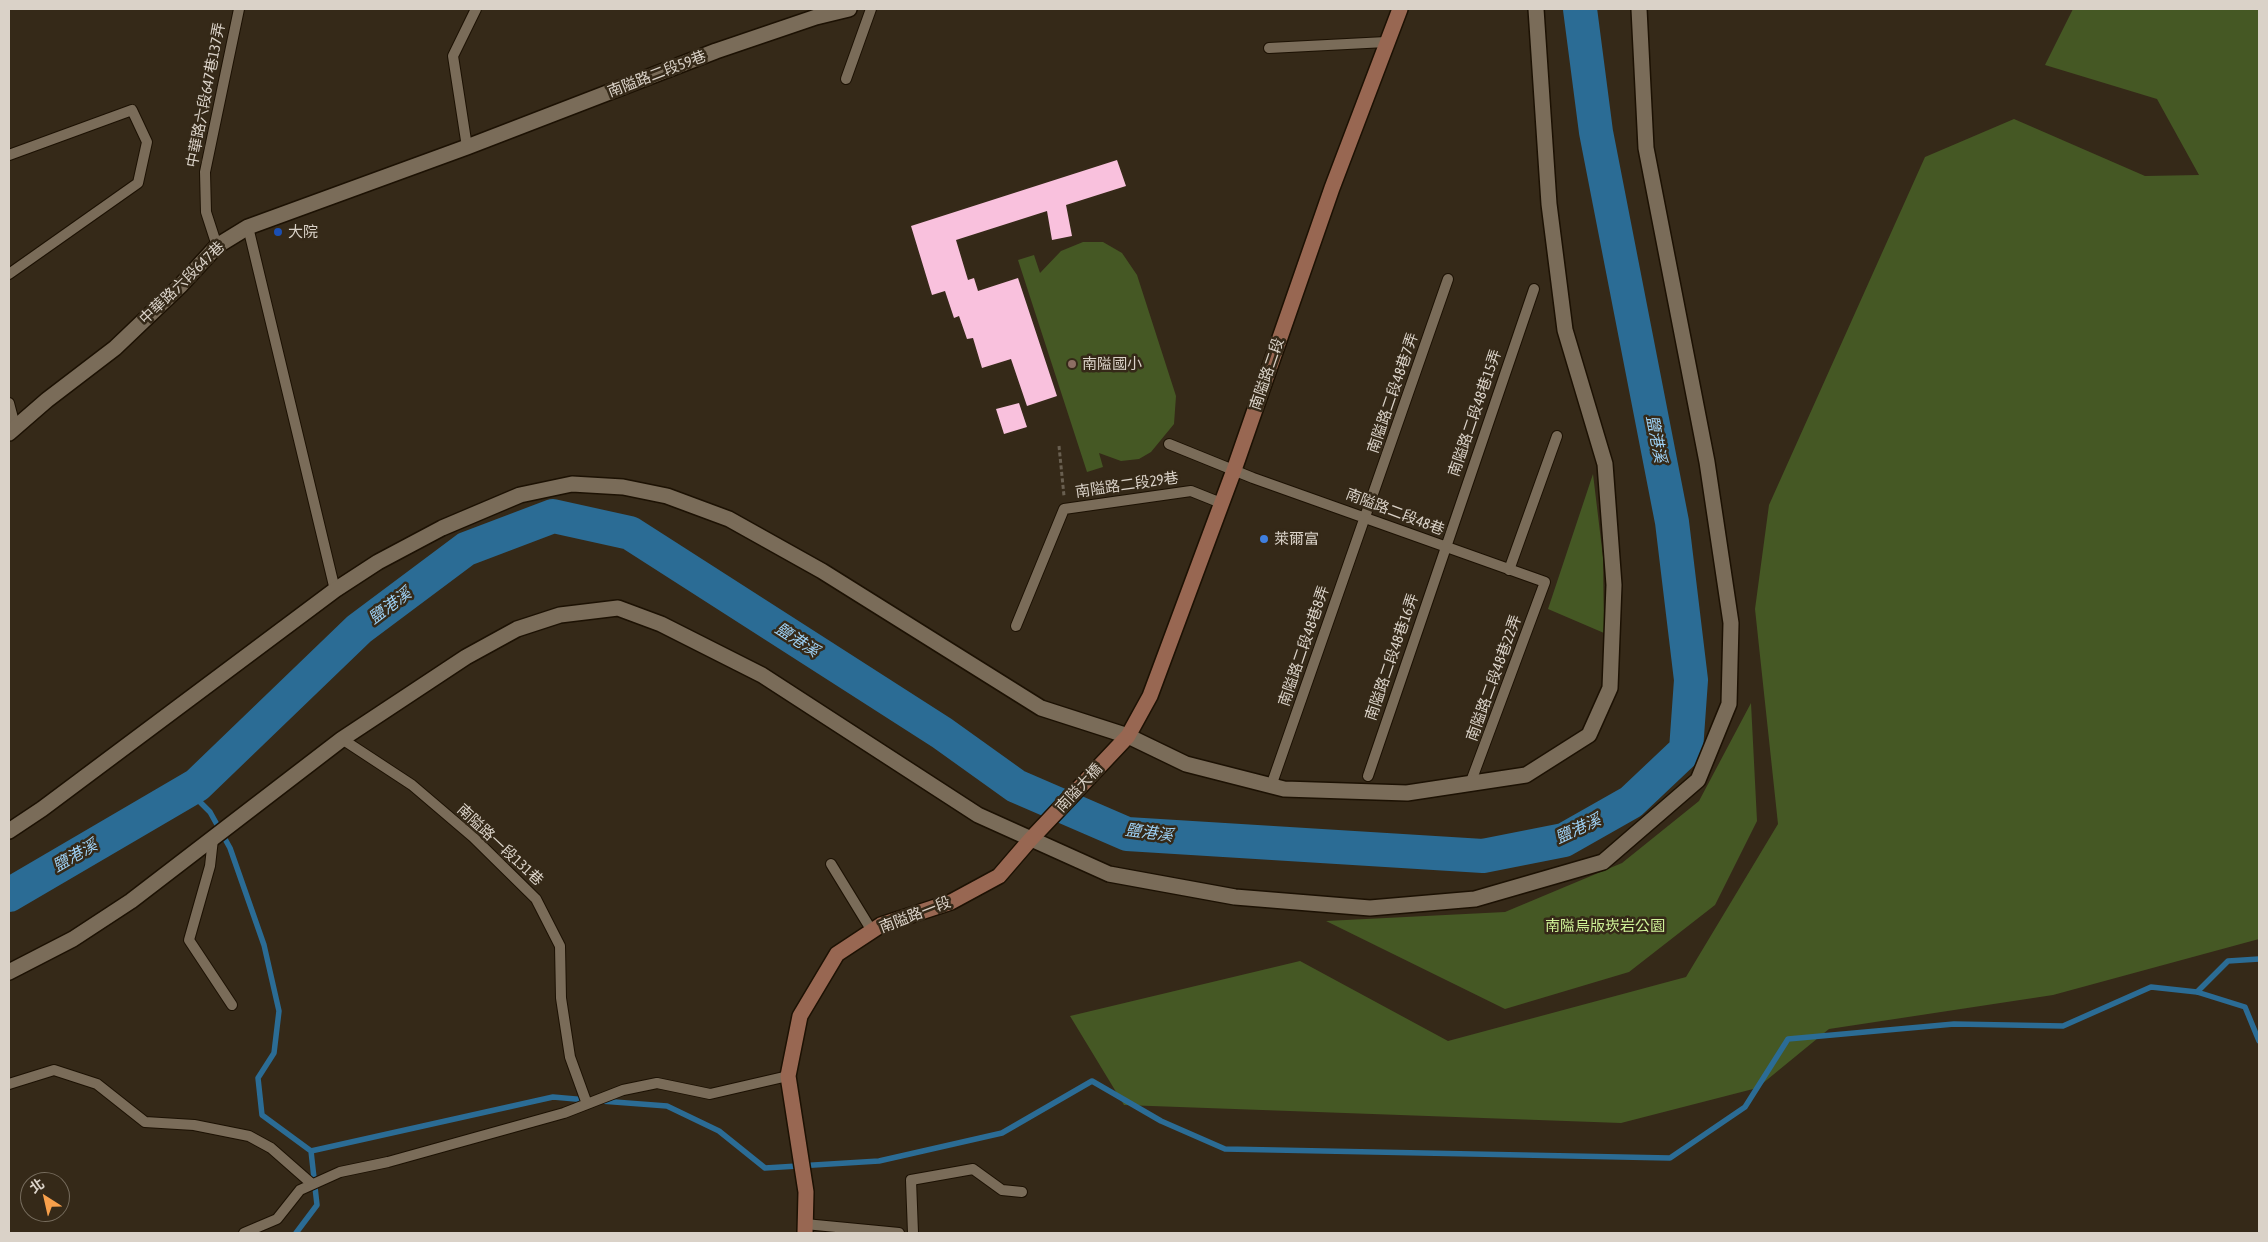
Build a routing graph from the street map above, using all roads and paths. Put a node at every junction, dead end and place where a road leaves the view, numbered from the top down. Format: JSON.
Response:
{"nodes":[{"id":1,"x":240,"y":9,"type":"edge"},
{"id":2,"x":476,"y":9,"type":"edge"},
{"id":3,"x":849,"y":9,"type":"edge"},
{"id":4,"x":871,"y":9,"type":"edge"},
{"id":5,"x":1400,"y":9,"type":"edge"},
{"id":6,"x":1536,"y":9,"type":"edge"},
{"id":7,"x":1639,"y":9,"type":"edge"},
{"id":8,"x":1386,"y":42,"type":"junction"},
{"id":9,"x":1269,"y":48,"type":"dead end"},
{"id":10,"x":846,"y":79,"type":"dead end"},
{"id":11,"x":467,"y":147,"type":"junction"},
{"id":12,"x":9,"y":155,"type":"edge"},
{"id":13,"x":248,"y":227,"type":"junction"},
{"id":14,"x":217,"y":246,"type":"junction"},
{"id":15,"x":9,"y":274,"type":"edge"},
{"id":16,"x":1448,"y":279,"type":"dead end"},
{"id":17,"x":1534,"y":289,"type":"dead end"},
{"id":18,"x":9,"y":403,"type":"edge"},
{"id":19,"x":12,"y":430,"type":"edge"},
{"id":20,"x":1557,"y":436,"type":"dead end"},
{"id":21,"x":1169,"y":444,"type":"dead end"},
{"id":22,"x":1058,"y":446,"type":"dead end"},
{"id":23,"x":1234,"y":470,"type":"junction"},
{"id":24,"x":1221,"y":503,"type":"junction"},
{"id":25,"x":1064,"y":509,"type":"junction"},
{"id":26,"x":1366,"y":516,"type":"junction"},
{"id":27,"x":1444,"y":547,"type":"junction"},
{"id":28,"x":1509,"y":570,"type":"junction"},
{"id":29,"x":1545,"y":582,"type":"joint"},
{"id":30,"x":335,"y":590,"type":"junction"},
{"id":31,"x":1016,"y":626,"type":"dead end"},
{"id":32,"x":1128,"y":736,"type":"junction"},
{"id":33,"x":342,"y":739,"type":"junction"},
{"id":34,"x":1368,"y":776,"type":"dead end"},
{"id":35,"x":1470,"y":784,"type":"junction"},
{"id":36,"x":1271,"y":786,"type":"junction"},
{"id":37,"x":9,"y":831,"type":"edge"},
{"id":38,"x":212,"y":838,"type":"junction"},
{"id":39,"x":1030,"y":840,"type":"junction"},
{"id":40,"x":831,"y":864,"type":"dead end"},
{"id":41,"x":872,"y":931,"type":"junction"},
{"id":42,"x":9,"y":972,"type":"edge"},
{"id":43,"x":232,"y":1004,"type":"dead end"},
{"id":44,"x":788,"y":1076,"type":"junction"},
{"id":45,"x":9,"y":1084,"type":"edge"},
{"id":46,"x":587,"y":1104,"type":"junction"},
{"id":47,"x":312,"y":1184,"type":"junction"},
{"id":48,"x":1022,"y":1192,"type":"dead end"},
{"id":49,"x":805,"y":1229,"type":"edge"},
{"id":50,"x":244,"y":1233,"type":"edge"},
{"id":51,"x":899,"y":1233,"type":"edge"},
{"id":52,"x":913,"y":1233,"type":"edge"}],
"edges":[{"from":1,"to":14,"type":"lane","name":"中華路六段647巷137弄"},
{"from":2,"to":11,"type":"lane"},
{"from":3,"to":11,"type":"street","name":"南隘路二段59巷"},
{"from":4,"to":10,"type":"lane"},
{"from":5,"to":8,"type":"street","name":"南隘路二段"},
{"from":6,"to":35,"type":"street"},
{"from":7,"to":39,"type":"street"},
{"from":8,"to":9,"type":"lane"},
{"from":8,"to":23,"type":"street","name":"南隘路二段"},
{"from":11,"to":13,"type":"street","name":"中華路六段647巷"},
{"from":12,"to":15,"type":"lane"},
{"from":13,"to":14,"type":"street","name":"中華路六段647巷"},
{"from":13,"to":30,"type":"lane"},
{"from":14,"to":19,"type":"street","name":"中華路六段647巷"},
{"from":16,"to":26,"type":"lane","name":"南隘路二段48巷7弄"},
{"from":17,"to":27,"type":"lane","name":"南隘路二段48巷15弄"},
{"from":18,"to":19,"type":"lane"},
{"from":20,"to":28,"type":"lane"},
{"from":21,"to":23,"type":"lane","name":"南隘路二段48巷"},
{"from":22,"to":25,"type":"path"},
{"from":23,"to":24,"type":"street","name":"南隘路二段"},
{"from":23,"to":26,"type":"lane","name":"南隘路二段48巷"},
{"from":24,"to":25,"type":"lane","name":"南隘路二段29巷"},
{"from":24,"to":32,"type":"street","name":"南隘路二段"},
{"from":25,"to":31,"type":"lane"},
{"from":26,"to":27,"type":"lane","name":"南隘路二段48巷"},
{"from":26,"to":36,"type":"lane","name":"南隘路二段48巷8弄"},
{"from":27,"to":28,"type":"lane","name":"南隘路二段48巷"},
{"from":27,"to":34,"type":"lane","name":"南隘路二段48巷16弄"},
{"from":28,"to":29,"type":"lane","name":"南隘路二段48巷"},
{"from":29,"to":35,"type":"lane","name":"南隘路二段48巷22弄"},
{"from":30,"to":32,"type":"street"},
{"from":30,"to":37,"type":"street"},
{"from":32,"to":36,"type":"street"},
{"from":32,"to":39,"type":"street","name":"南隘大橋"},
{"from":33,"to":38,"type":"street"},
{"from":33,"to":39,"type":"street"},
{"from":33,"to":46,"type":"lane","name":"南隘路一段131巷"},
{"from":35,"to":36,"type":"street"},
{"from":38,"to":42,"type":"street"},
{"from":38,"to":43,"type":"lane"},
{"from":39,"to":41,"type":"street","name":"南隘路一段"},
{"from":40,"to":41,"type":"lane"},
{"from":41,"to":44,"type":"street","name":"南隘路一段"},
{"from":44,"to":46,"type":"lane"},
{"from":44,"to":49,"type":"street","name":"南隘路一段"},
{"from":45,"to":47,"type":"lane"},
{"from":46,"to":47,"type":"lane"},
{"from":47,"to":50,"type":"lane"},
{"from":48,"to":52,"type":"lane"},
{"from":49,"to":51,"type":"lane"}]}
